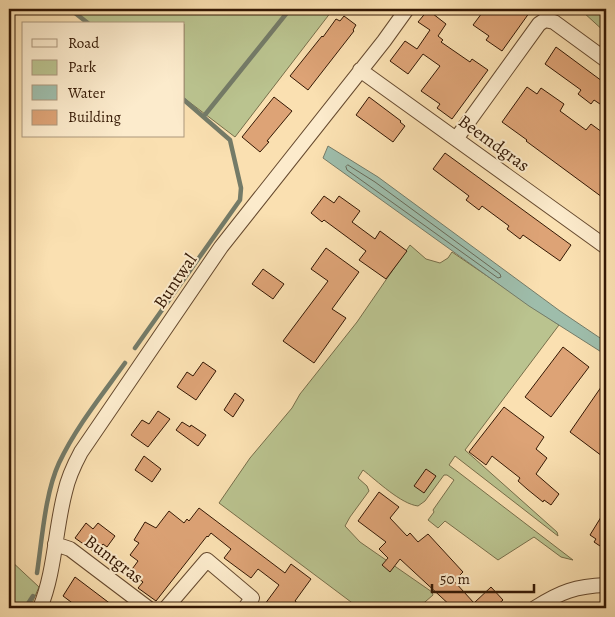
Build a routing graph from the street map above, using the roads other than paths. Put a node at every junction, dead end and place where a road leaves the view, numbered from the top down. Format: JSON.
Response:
{"nodes":[{"id":1,"x":407,"y":9,"type":"edge"},
{"id":2,"x":606,"y":60,"type":"edge"},
{"id":3,"x":360,"y":70,"type":"junction"},
{"id":4,"x":456,"y":139,"type":"junction"},
{"id":5,"x":606,"y":247,"type":"edge"},
{"id":6,"x":56,"y":544,"type":"junction"},
{"id":7,"x":606,"y":585,"type":"edge"},
{"id":8,"x":40,"y":608,"type":"edge"},
{"id":9,"x":148,"y":608,"type":"edge"},
{"id":10,"x":166,"y":608,"type":"edge"},
{"id":11,"x":245,"y":608,"type":"edge"},
{"id":12,"x":535,"y":608,"type":"edge"}],
"edges":[{"from":1,"to":3,"type":"street","name":"Buntwal"},
{"from":2,"to":4,"type":"street"},
{"from":3,"to":4,"type":"street","name":"Beemdgras"},
{"from":3,"to":6,"type":"street","name":"Buntwal"},
{"from":4,"to":5,"type":"street","name":"Beemdgras"},
{"from":6,"to":8,"type":"street","name":"Buntwal"},
{"from":6,"to":9,"type":"street","name":"Buntgras"},
{"from":7,"to":12,"type":"street"},
{"from":10,"to":11,"type":"street"}]}
